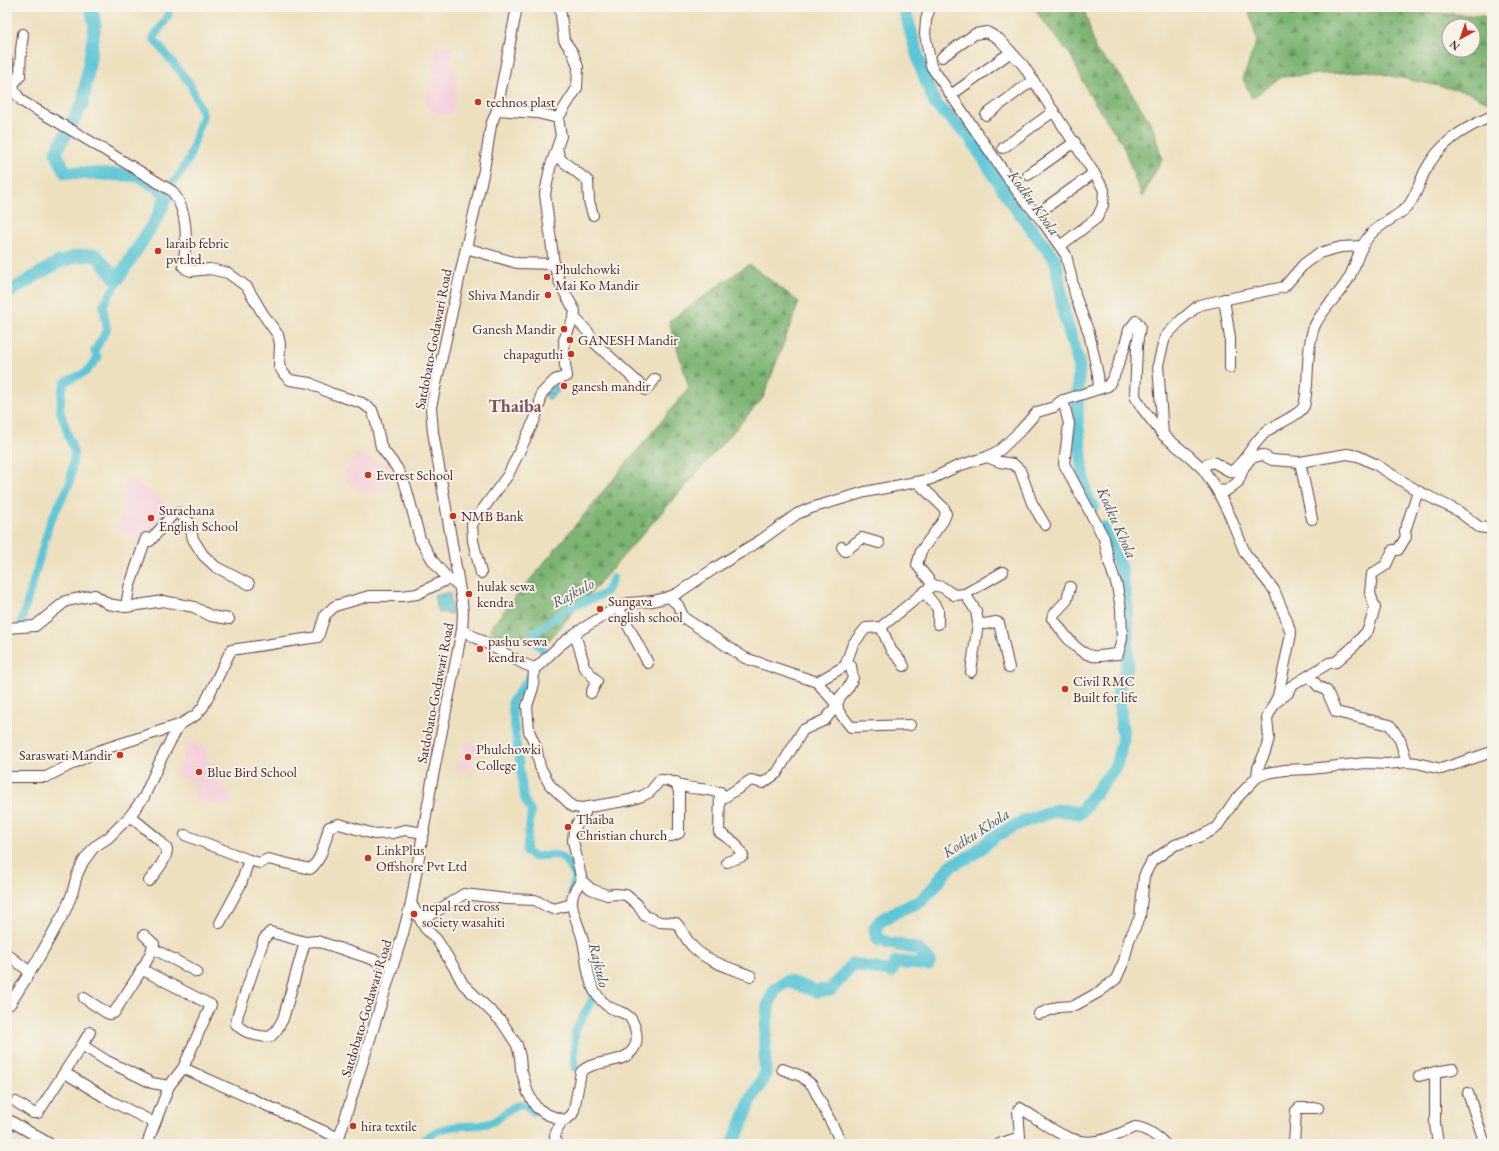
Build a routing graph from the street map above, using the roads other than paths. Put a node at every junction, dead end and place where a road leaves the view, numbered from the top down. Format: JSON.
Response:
{"nodes":[{"id":1,"x":518,"y":7,"type":"edge"},
{"id":2,"x":560,"y":7,"type":"edge"},
{"id":3,"x":930,"y":7,"type":"edge"},
{"id":4,"x":23,"y":34,"type":"dead end"},
{"id":5,"x":1011,"y":52,"type":"junction"},
{"id":6,"x":942,"y":57,"type":"dead end"},
{"id":7,"x":7,"y":60,"type":"edge"},
{"id":8,"x":1033,"y":80,"type":"junction"},
{"id":9,"x":12,"y":86,"type":"junction"},
{"id":10,"x":951,"y":95,"type":"junction"},
{"id":11,"x":497,"y":110,"type":"junction"},
{"id":12,"x":1054,"y":111,"type":"junction"},
{"id":13,"x":986,"y":115,"type":"dead end"},
{"id":14,"x":1492,"y":116,"type":"edge"},
{"id":15,"x":558,"y":118,"type":"junction"},
{"id":16,"x":1075,"y":142,"type":"junction"},
{"id":17,"x":557,"y":148,"type":"junction"},
{"id":18,"x":1003,"y":148,"type":"dead end"},
{"id":19,"x":1094,"y":173,"type":"junction"},
{"id":20,"x":1028,"y":175,"type":"dead end"},
{"id":21,"x":1045,"y":208,"type":"dead end"},
{"id":22,"x":593,"y":215,"type":"dead end"},
{"id":23,"x":1060,"y":246,"type":"junction"},
{"id":24,"x":1362,"y":246,"type":"junction"},
{"id":25,"x":466,"y":248,"type":"junction"},
{"id":26,"x":554,"y":264,"type":"junction"},
{"id":27,"x":1224,"y":299,"type":"junction"},
{"id":28,"x":574,"y":318,"type":"junction"},
{"id":29,"x":1230,"y":368,"type":"dead end"},
{"id":30,"x":655,"y":378,"type":"dead end"},
{"id":31,"x":1094,"y":390,"type":"junction"},
{"id":32,"x":1067,"y":399,"type":"junction"},
{"id":33,"x":1163,"y":435,"type":"junction"},
{"id":34,"x":987,"y":457,"type":"junction"},
{"id":35,"x":1300,"y":462,"type":"junction"},
{"id":36,"x":1203,"y":469,"type":"junction"},
{"id":37,"x":917,"y":482,"type":"junction"},
{"id":38,"x":1217,"y":490,"type":"junction"},
{"id":39,"x":1418,"y":491,"type":"junction"},
{"id":40,"x":1312,"y":519,"type":"dead end"},
{"id":41,"x":1045,"y":524,"type":"dead end"},
{"id":42,"x":1492,"y":530,"type":"edge"},
{"id":43,"x":879,"y":543,"type":"dead end"},
{"id":44,"x":842,"y":547,"type":"dead end"},
{"id":45,"x":1003,"y":572,"type":"dead end"},
{"id":46,"x":481,"y":573,"type":"dead end"},
{"id":47,"x":448,"y":579,"type":"junction"},
{"id":48,"x":249,"y":584,"type":"dead end"},
{"id":49,"x":459,"y":585,"type":"junction"},
{"id":50,"x":933,"y":585,"type":"junction"},
{"id":51,"x":1070,"y":587,"type":"dead end"},
{"id":52,"x":924,"y":592,"type":"junction"},
{"id":53,"x":965,"y":594,"type":"junction"},
{"id":54,"x":669,"y":597,"type":"junction"},
{"id":55,"x":126,"y":607,"type":"junction"},
{"id":56,"x":618,"y":607,"type":"junction"},
{"id":57,"x":229,"y":619,"type":"dead end"},
{"id":58,"x":978,"y":623,"type":"junction"},
{"id":59,"x":938,"y":624,"type":"dead end"},
{"id":60,"x":881,"y":627,"type":"junction"},
{"id":61,"x":7,"y":628,"type":"edge"},
{"id":62,"x":462,"y":630,"type":"junction"},
{"id":63,"x":575,"y":634,"type":"junction"},
{"id":64,"x":648,"y":663,"type":"dead end"},
{"id":65,"x":845,"y":666,"type":"junction"},
{"id":66,"x":904,"y":666,"type":"dead end"},
{"id":67,"x":534,"y":668,"type":"junction"},
{"id":68,"x":1009,"y":668,"type":"dead end"},
{"id":69,"x":970,"y":672,"type":"dead end"},
{"id":70,"x":1309,"y":676,"type":"junction"},
{"id":71,"x":817,"y":682,"type":"junction"},
{"id":72,"x":591,"y":693,"type":"dead end"},
{"id":73,"x":1275,"y":703,"type":"junction"},
{"id":74,"x":837,"y":705,"type":"junction"},
{"id":75,"x":179,"y":725,"type":"junction"},
{"id":76,"x":910,"y":725,"type":"dead end"},
{"id":77,"x":1492,"y":752,"type":"edge"},
{"id":78,"x":1407,"y":762,"type":"junction"},
{"id":79,"x":7,"y":777,"type":"edge"},
{"id":80,"x":1257,"y":777,"type":"junction"},
{"id":81,"x":676,"y":782,"type":"junction"},
{"id":82,"x":720,"y":792,"type":"junction"},
{"id":83,"x":587,"y":807,"type":"junction"},
{"id":84,"x":130,"y":816,"type":"junction"},
{"id":85,"x":424,"y":833,"type":"junction"},
{"id":86,"x":185,"y":835,"type":"dead end"},
{"id":87,"x":667,"y":836,"type":"dead end"},
{"id":88,"x":249,"y":860,"type":"junction"},
{"id":89,"x":728,"y":862,"type":"dead end"},
{"id":90,"x":149,"y":881,"type":"dead end"},
{"id":91,"x":582,"y":881,"type":"junction"},
{"id":92,"x":411,"y":903,"type":"junction"},
{"id":93,"x":572,"y":904,"type":"junction"},
{"id":94,"x":417,"y":914,"type":"junction"},
{"id":95,"x":220,"y":923,"type":"dead end"},
{"id":96,"x":144,"y":935,"type":"dead end"},
{"id":97,"x":305,"y":942,"type":"junction"},
{"id":98,"x":152,"y":948,"type":"junction"},
{"id":99,"x":7,"y":954,"type":"edge"},
{"id":100,"x":393,"y":966,"type":"junction"},
{"id":101,"x":142,"y":969,"type":"junction"},
{"id":102,"x":30,"y":972,"type":"junction"},
{"id":103,"x":197,"y":972,"type":"dead end"},
{"id":104,"x":751,"y":976,"type":"dead end"},
{"id":105,"x":84,"y":998,"type":"dead end"},
{"id":106,"x":7,"y":1005,"type":"edge"},
{"id":107,"x":1039,"y":1014,"type":"dead end"},
{"id":108,"x":90,"y":1032,"type":"dead end"},
{"id":109,"x":82,"y":1045,"type":"junction"},
{"id":110,"x":183,"y":1068,"type":"junction"},
{"id":111,"x":782,"y":1069,"type":"dead end"},
{"id":112,"x":1453,"y":1069,"type":"dead end"},
{"id":113,"x":1434,"y":1072,"type":"junction"},
{"id":114,"x":65,"y":1073,"type":"junction"},
{"id":115,"x":1419,"y":1076,"type":"dead end"},
{"id":116,"x":169,"y":1086,"type":"junction"},
{"id":117,"x":1468,"y":1094,"type":"dead end"},
{"id":118,"x":16,"y":1102,"type":"dead end"},
{"id":119,"x":1318,"y":1108,"type":"dead end"},
{"id":120,"x":7,"y":1119,"type":"edge"},
{"id":121,"x":560,"y":1120,"type":"junction"},
{"id":122,"x":155,"y":1123,"type":"junction"},
{"id":123,"x":1023,"y":1140,"type":"edge"},
{"id":124,"x":338,"y":1141,"type":"edge"},
{"id":125,"x":50,"y":1144,"type":"edge"},
{"id":126,"x":147,"y":1144,"type":"edge"},
{"id":127,"x":558,"y":1144,"type":"edge"},
{"id":128,"x":842,"y":1144,"type":"edge"},
{"id":129,"x":999,"y":1144,"type":"edge"},
{"id":130,"x":1165,"y":1144,"type":"edge"},
{"id":131,"x":1294,"y":1144,"type":"edge"},
{"id":132,"x":1438,"y":1144,"type":"edge"},
{"id":133,"x":1485,"y":1144,"type":"edge"}],
"edges":[{"from":1,"to":11,"type":"street","name":"Satdobato-Godawari Road"},
{"from":2,"to":15,"type":"street"},
{"from":3,"to":10,"type":"street"},
{"from":4,"to":9,"type":"street"},
{"from":5,"to":6,"type":"street"},
{"from":5,"to":8,"type":"street"},
{"from":5,"to":10,"type":"street"},
{"from":7,"to":9,"type":"street"},
{"from":8,"to":12,"type":"street"},
{"from":8,"to":13,"type":"street"},
{"from":9,"to":47,"type":"street"},
{"from":10,"to":23,"type":"street"},
{"from":11,"to":15,"type":"street"},
{"from":11,"to":25,"type":"street","name":"Satdobato-Godawari Road"},
{"from":12,"to":16,"type":"street"},
{"from":12,"to":18,"type":"street"},
{"from":14,"to":24,"type":"street"},
{"from":15,"to":17,"type":"street"},
{"from":16,"to":19,"type":"street"},
{"from":16,"to":20,"type":"street"},
{"from":17,"to":22,"type":"street"},
{"from":17,"to":26,"type":"street"},
{"from":19,"to":21,"type":"street"},
{"from":19,"to":23,"type":"street"},
{"from":23,"to":31,"type":"street"},
{"from":24,"to":27,"type":"street"},
{"from":24,"to":36,"type":"street"},
{"from":25,"to":26,"type":"street"},
{"from":25,"to":49,"type":"street","name":"Satdobato-Godawari Road"},
{"from":26,"to":28,"type":"street"},
{"from":27,"to":29,"type":"street"},
{"from":27,"to":33,"type":"street"},
{"from":28,"to":30,"type":"street"},
{"from":28,"to":46,"type":"street"},
{"from":31,"to":32,"type":"street"},
{"from":31,"to":33,"type":"street"},
{"from":32,"to":34,"type":"street"},
{"from":32,"to":51,"type":"street"},
{"from":33,"to":36,"type":"street"},
{"from":34,"to":37,"type":"street"},
{"from":34,"to":41,"type":"street"},
{"from":35,"to":38,"type":"street"},
{"from":35,"to":39,"type":"street"},
{"from":35,"to":40,"type":"street"},
{"from":36,"to":38,"type":"street"},
{"from":37,"to":50,"type":"street"},
{"from":37,"to":54,"type":"street"},
{"from":38,"to":73,"type":"street"},
{"from":39,"to":42,"type":"street"},
{"from":39,"to":70,"type":"street"},
{"from":43,"to":44,"type":"street"},
{"from":45,"to":53,"type":"street"},
{"from":47,"to":49,"type":"street"},
{"from":47,"to":75,"type":"street"},
{"from":48,"to":55,"type":"street"},
{"from":49,"to":62,"type":"street","name":"Satdobato-Godawari Road"},
{"from":50,"to":52,"type":"street"},
{"from":50,"to":53,"type":"street"},
{"from":52,"to":59,"type":"street"},
{"from":52,"to":60,"type":"street"},
{"from":53,"to":58,"type":"street"},
{"from":54,"to":56,"type":"street"},
{"from":54,"to":71,"type":"street"},
{"from":55,"to":57,"type":"street"},
{"from":55,"to":61,"type":"street"},
{"from":56,"to":63,"type":"street"},
{"from":56,"to":64,"type":"street"},
{"from":58,"to":68,"type":"street"},
{"from":58,"to":69,"type":"street"},
{"from":60,"to":65,"type":"street"},
{"from":60,"to":66,"type":"street"},
{"from":62,"to":67,"type":"street"},
{"from":62,"to":85,"type":"street","name":"Satdobato-Godawari Road"},
{"from":63,"to":67,"type":"street"},
{"from":63,"to":72,"type":"street"},
{"from":65,"to":71,"type":"street"},
{"from":65,"to":74,"type":"street"},
{"from":67,"to":83,"type":"street"},
{"from":70,"to":73,"type":"street"},
{"from":70,"to":78,"type":"street"},
{"from":71,"to":74,"type":"street"},
{"from":73,"to":80,"type":"street"},
{"from":74,"to":76,"type":"street"},
{"from":74,"to":82,"type":"street"},
{"from":75,"to":79,"type":"street"},
{"from":75,"to":84,"type":"street"},
{"from":77,"to":78,"type":"street"},
{"from":78,"to":80,"type":"street"},
{"from":80,"to":107,"type":"street"},
{"from":81,"to":82,"type":"street"},
{"from":81,"to":83,"type":"street"},
{"from":81,"to":87,"type":"street"},
{"from":82,"to":89,"type":"street"},
{"from":83,"to":91,"type":"street"},
{"from":84,"to":90,"type":"street"},
{"from":84,"to":102,"type":"street"},
{"from":85,"to":88,"type":"street"},
{"from":85,"to":92,"type":"street","name":"Satdobato-Godawari Road"},
{"from":86,"to":88,"type":"street"},
{"from":88,"to":95,"type":"street"},
{"from":91,"to":93,"type":"street"},
{"from":91,"to":104,"type":"street"},
{"from":92,"to":94,"type":"street"},
{"from":92,"to":100,"type":"street","name":"Satdobato-Godawari Road"},
{"from":93,"to":94,"type":"street"},
{"from":93,"to":121,"type":"street"},
{"from":94,"to":121,"type":"street"},
{"from":96,"to":98,"type":"street"},
{"from":97,"to":97,"type":"street"},
{"from":97,"to":100,"type":"street"},
{"from":98,"to":101,"type":"street"},
{"from":98,"to":103,"type":"street"},
{"from":99,"to":102,"type":"street"},
{"from":100,"to":124,"type":"street","name":"Satdobato-Godawari Road"},
{"from":101,"to":105,"type":"street"},
{"from":101,"to":110,"type":"street"},
{"from":102,"to":106,"type":"street"},
{"from":108,"to":109,"type":"street"},
{"from":109,"to":114,"type":"street"},
{"from":109,"to":116,"type":"street"},
{"from":110,"to":116,"type":"street"},
{"from":110,"to":124,"type":"street"},
{"from":111,"to":128,"type":"street"},
{"from":112,"to":113,"type":"street"},
{"from":113,"to":115,"type":"street"},
{"from":113,"to":132,"type":"street"},
{"from":114,"to":118,"type":"street"},
{"from":114,"to":122,"type":"street"},
{"from":116,"to":122,"type":"street"},
{"from":117,"to":133,"type":"street"},
{"from":119,"to":131,"type":"street"},
{"from":120,"to":125,"type":"street"},
{"from":121,"to":127,"type":"street"},
{"from":122,"to":126,"type":"street"},
{"from":123,"to":129,"type":"street"},
{"from":123,"to":130,"type":"street"}]}
